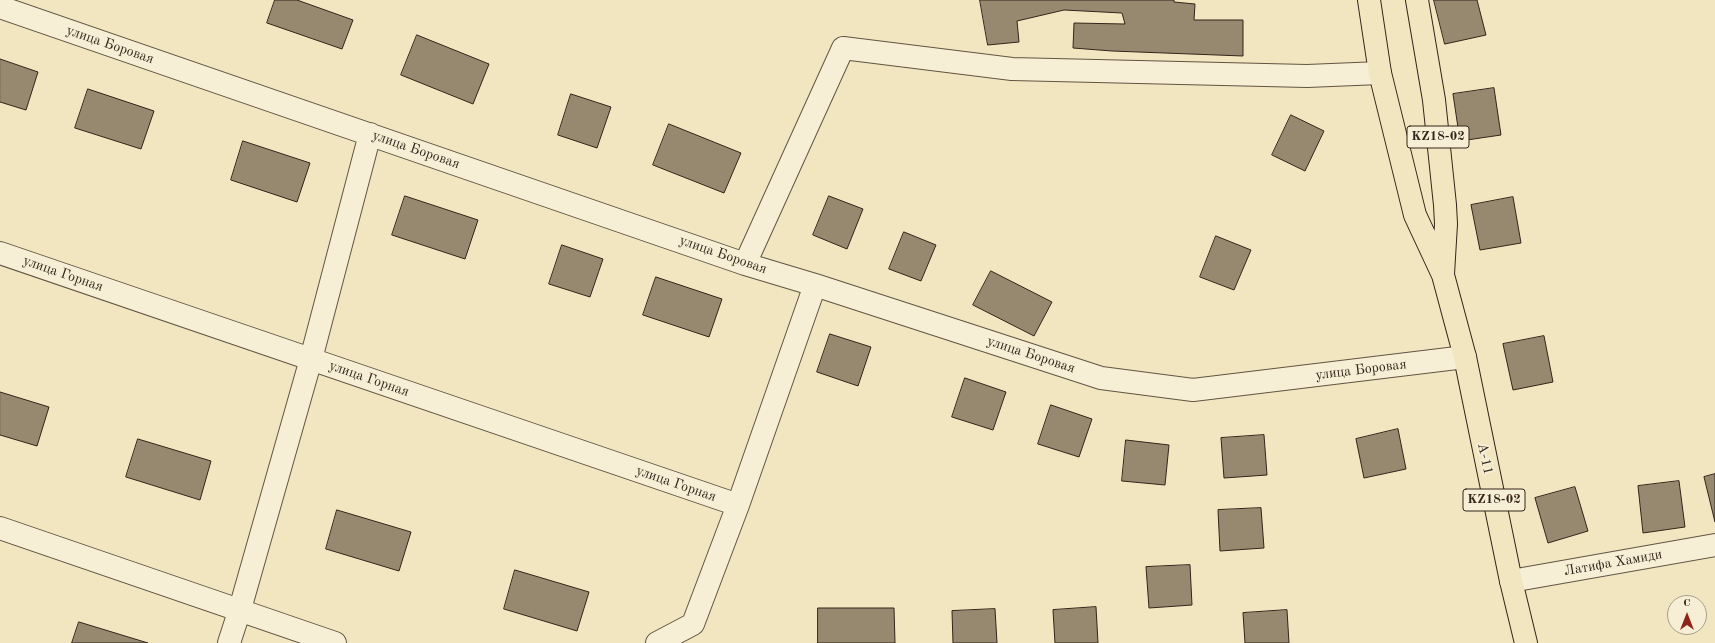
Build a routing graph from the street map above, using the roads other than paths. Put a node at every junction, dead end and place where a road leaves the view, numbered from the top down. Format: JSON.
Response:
{"nodes":[{"id":1,"x":1369,"y":0,"type":"edge"},
{"id":2,"x":1417,"y":0,"type":"edge"},
{"id":3,"x":0,"y":7,"type":"edge"},
{"id":4,"x":1380,"y":73,"type":"junction"},
{"id":5,"x":370,"y":134,"type":"junction"},
{"id":6,"x":0,"y":253,"type":"edge"},
{"id":7,"x":745,"y":264,"type":"junction"},
{"id":8,"x":1443,"y":275,"type":"junction"},
{"id":9,"x":815,"y":285,"type":"junction"},
{"id":10,"x":1465,"y":357,"type":"junction"},
{"id":11,"x":311,"y":359,"type":"junction"},
{"id":12,"x":738,"y":505,"type":"junction"},
{"id":13,"x":0,"y":528,"type":"edge"},
{"id":14,"x":1715,"y":545,"type":"edge"},
{"id":15,"x":1511,"y":581,"type":"junction"},
{"id":16,"x":240,"y":610,"type":"junction"},
{"id":17,"x":229,"y":643,"type":"edge"},
{"id":18,"x":335,"y":643,"type":"edge"},
{"id":19,"x":657,"y":643,"type":"edge"},
{"id":20,"x":1526,"y":643,"type":"edge"}],
"edges":[{"from":1,"to":4,"type":"highway","number":"KZ18-02"},
{"from":2,"to":8,"type":"highway","number":"KZ18-02"},
{"from":3,"to":5,"type":"street","name":"улица Боровая"},
{"from":4,"to":7,"type":"street"},
{"from":4,"to":8,"type":"highway","number":"KZ18-02"},
{"from":5,"to":7,"type":"street","name":"улица Боровая"},
{"from":5,"to":11,"type":"street"},
{"from":6,"to":11,"type":"street","name":"улица Горная"},
{"from":7,"to":9,"type":"street","name":"улица Боровая"},
{"from":8,"to":10,"type":"highway","name":"А-11","number":"KZ18-02"},
{"from":9,"to":10,"type":"street","name":"улица Боровая"},
{"from":9,"to":12,"type":"street"},
{"from":10,"to":15,"type":"highway","name":"А-11","number":"KZ18-02"},
{"from":11,"to":12,"type":"street","name":"улица Горная"},
{"from":11,"to":16,"type":"street"},
{"from":12,"to":19,"type":"street"},
{"from":13,"to":16,"type":"street"},
{"from":14,"to":15,"type":"street","name":"Латифа Хамиди"},
{"from":15,"to":20,"type":"highway","name":"А-11","number":"KZ18-02"},
{"from":16,"to":17,"type":"street"},
{"from":16,"to":18,"type":"street"}]}
